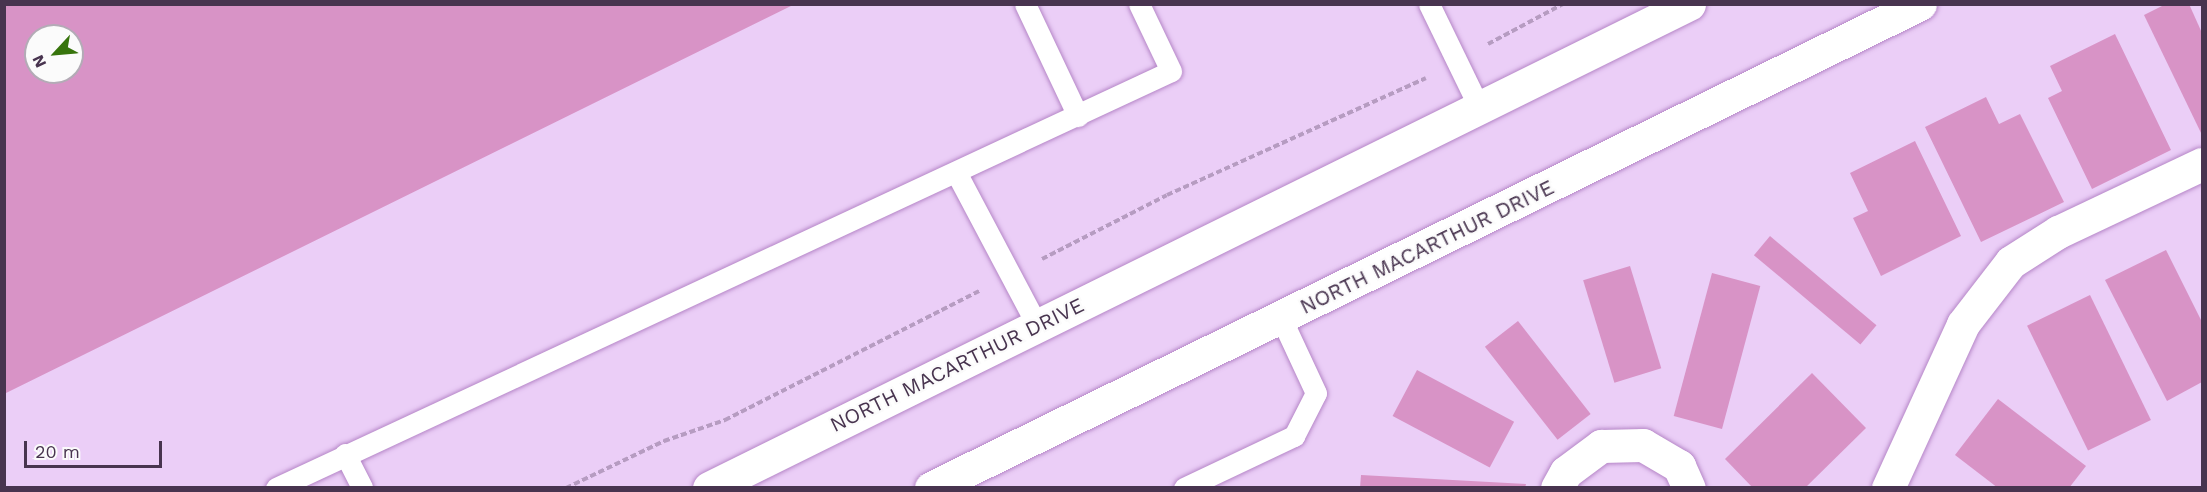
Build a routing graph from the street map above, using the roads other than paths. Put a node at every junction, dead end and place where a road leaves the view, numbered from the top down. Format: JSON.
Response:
{"nodes":[{"id":1,"x":1025,"y":4,"type":"edge"},
{"id":2,"x":1139,"y":4,"type":"edge"},
{"id":3,"x":1429,"y":4,"type":"edge"},
{"id":4,"x":1689,"y":4,"type":"edge"},
{"id":5,"x":1920,"y":4,"type":"edge"},
{"id":6,"x":1479,"y":107,"type":"junction"},
{"id":7,"x":1078,"y":116,"type":"junction"},
{"id":8,"x":2202,"y":164,"type":"edge"},
{"id":9,"x":957,"y":174,"type":"junction"},
{"id":10,"x":1281,"y":318,"type":"junction"},
{"id":11,"x":1037,"y":325,"type":"junction"},
{"id":12,"x":345,"y":454,"type":"junction"},
{"id":13,"x":276,"y":488,"type":"edge"},
{"id":14,"x":362,"y":488,"type":"edge"},
{"id":15,"x":709,"y":488,"type":"edge"},
{"id":16,"x":932,"y":488,"type":"edge"},
{"id":17,"x":1184,"y":488,"type":"edge"},
{"id":18,"x":1557,"y":488,"type":"edge"},
{"id":19,"x":1689,"y":488,"type":"edge"},
{"id":20,"x":1888,"y":488,"type":"edge"}],
"edges":[{"from":1,"to":7,"type":"lane"},
{"from":2,"to":7,"type":"lane"},
{"from":3,"to":6,"type":"lane"},
{"from":4,"to":6,"type":"main road","name":"NORTH MACARTHUR DRIVE"},
{"from":5,"to":10,"type":"main road","name":"NORTH MACARTHUR DRIVE"},
{"from":6,"to":11,"type":"main road","name":"NORTH MACARTHUR DRIVE"},
{"from":7,"to":9,"type":"lane"},
{"from":8,"to":20,"type":"main road"},
{"from":9,"to":11,"type":"lane"},
{"from":9,"to":12,"type":"lane"},
{"from":10,"to":16,"type":"main road","name":"NORTH MACARTHUR DRIVE"},
{"from":10,"to":17,"type":"lane"},
{"from":11,"to":15,"type":"main road","name":"NORTH MACARTHUR DRIVE"},
{"from":12,"to":13,"type":"lane"},
{"from":12,"to":14,"type":"lane"},
{"from":18,"to":19,"type":"main road"}]}
